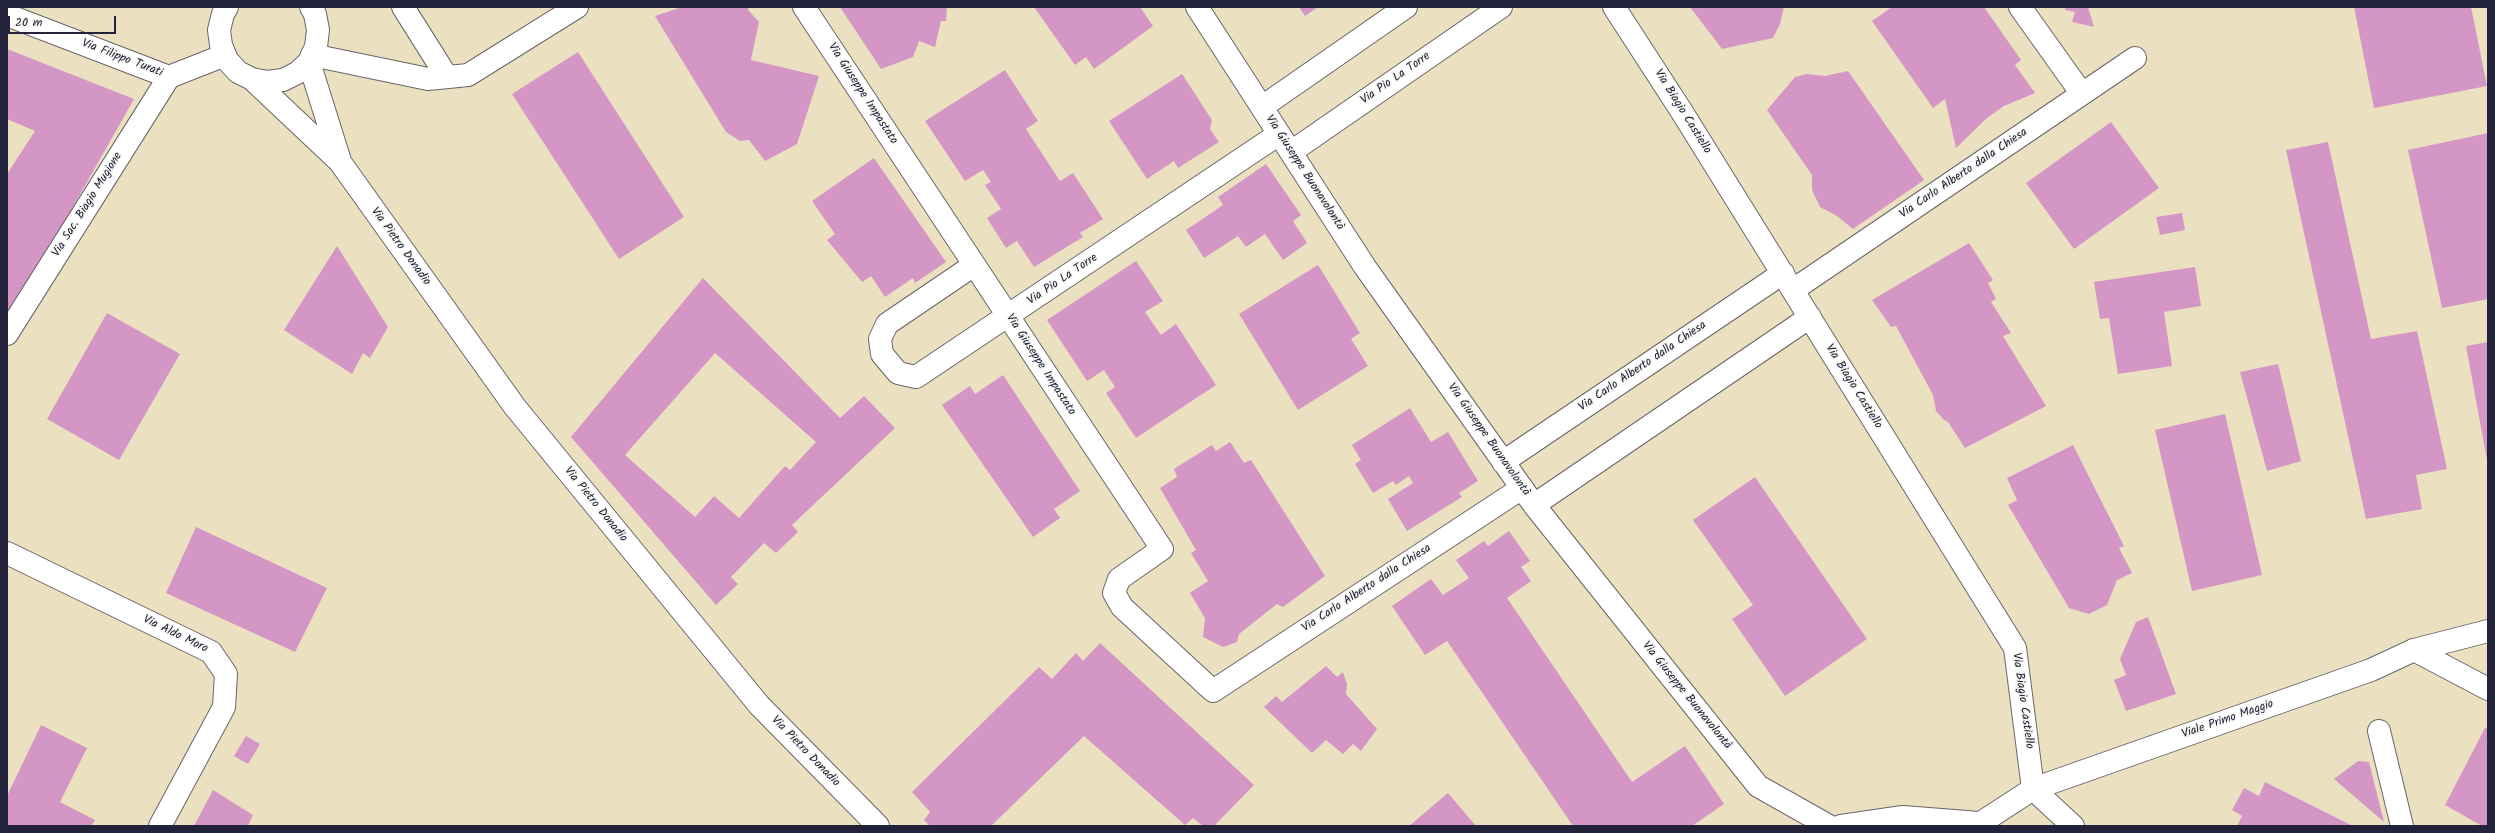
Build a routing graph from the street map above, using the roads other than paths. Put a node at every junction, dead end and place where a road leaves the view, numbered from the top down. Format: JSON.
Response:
{"nodes":[{"id":1,"x":227,"y":7,"type":"edge"},
{"id":2,"x":310,"y":7,"type":"edge"},
{"id":3,"x":403,"y":7,"type":"edge"},
{"id":4,"x":576,"y":7,"type":"edge"},
{"id":5,"x":804,"y":7,"type":"edge"},
{"id":6,"x":1197,"y":7,"type":"edge"},
{"id":7,"x":1406,"y":7,"type":"edge"},
{"id":8,"x":1501,"y":7,"type":"edge"},
{"id":9,"x":1614,"y":7,"type":"edge"},
{"id":10,"x":2020,"y":7,"type":"edge"},
{"id":11,"x":7,"y":15,"type":"edge"},
{"id":12,"x":225,"y":55,"type":"junction"},
{"id":13,"x":310,"y":58,"type":"junction"},
{"id":14,"x":2136,"y":58,"type":"dead end"},
{"id":15,"x":169,"y":77,"type":"junction"},
{"id":16,"x":448,"y":77,"type":"junction"},
{"id":17,"x":252,"y":79,"type":"junction"},
{"id":18,"x":2082,"y":94,"type":"junction"},
{"id":19,"x":1262,"y":107,"type":"junction"},
{"id":20,"x":1285,"y":143,"type":"junction"},
{"id":21,"x":340,"y":162,"type":"junction"},
{"id":22,"x":974,"y":265,"type":"junction"},
{"id":23,"x":1788,"y":282,"type":"junction"},
{"id":24,"x":1009,"y":316,"type":"junction"},
{"id":25,"x":1810,"y":317,"type":"junction"},
{"id":26,"x":7,"y":334,"type":"edge"},
{"id":27,"x":1503,"y":462,"type":"junction"},
{"id":28,"x":1528,"y":496,"type":"junction"},
{"id":29,"x":7,"y":554,"type":"edge"},
{"id":30,"x":2488,"y":631,"type":"edge"},
{"id":31,"x":2414,"y":650,"type":"junction"},
{"id":32,"x":2488,"y":689,"type":"edge"},
{"id":33,"x":1213,"y":691,"type":"joint"},
{"id":34,"x":2379,"y":731,"type":"dead end"},
{"id":35,"x":2033,"y":789,"type":"junction"},
{"id":36,"x":1978,"y":825,"type":"edge"},
{"id":37,"x":160,"y":826,"type":"edge"},
{"id":38,"x":878,"y":826,"type":"edge"},
{"id":39,"x":1829,"y":826,"type":"edge"},
{"id":40,"x":1841,"y":826,"type":"edge"},
{"id":41,"x":2073,"y":826,"type":"edge"},
{"id":42,"x":2402,"y":826,"type":"edge"}],
"edges":[{"from":1,"to":12,"type":"street"},
{"from":2,"to":13,"type":"street"},
{"from":3,"to":16,"type":"street"},
{"from":4,"to":16,"type":"street"},
{"from":5,"to":22,"type":"street","name":"Via Giuseppe Impastato"},
{"from":6,"to":19,"type":"street","name":"Via Giuseppe Buonavolontà"},
{"from":7,"to":19,"type":"street"},
{"from":8,"to":20,"type":"street","name":"Via Pio La Torre"},
{"from":9,"to":23,"type":"street","name":"Via Biagio Castiello"},
{"from":10,"to":18,"type":"street"},
{"from":11,"to":15,"type":"street","name":"Via Filippo Turati"},
{"from":12,"to":15,"type":"street"},
{"from":12,"to":17,"type":"street"},
{"from":13,"to":16,"type":"street"},
{"from":13,"to":17,"type":"street"},
{"from":13,"to":21,"type":"street","name":"Via Pietro Donadio"},
{"from":14,"to":18,"type":"street","name":"Via Carlo Alberto dalla Chiesa"},
{"from":15,"to":26,"type":"street","name":"Via Sac. Biagio Mugione"},
{"from":17,"to":21,"type":"street","name":"Via Pietro Donadio"},
{"from":18,"to":23,"type":"street","name":"Via Carlo Alberto dalla Chiesa"},
{"from":19,"to":20,"type":"street","name":"Via Giuseppe Buonavolontà"},
{"from":20,"to":24,"type":"street","name":"Via Pio La Torre"},
{"from":20,"to":27,"type":"street","name":"Via Giuseppe Buonavolontà"},
{"from":21,"to":38,"type":"street","name":"Via Pietro Donadio"},
{"from":22,"to":24,"type":"street","name":"Via Giuseppe Impastato"},
{"from":22,"to":24,"type":"street","name":"Via Pio La Torre"},
{"from":23,"to":25,"type":"street","name":"Via Biagio Castiello"},
{"from":23,"to":27,"type":"street","name":"Via Carlo Alberto dalla Chiesa"},
{"from":24,"to":33,"type":"street","name":"Via Giuseppe Impastato"},
{"from":25,"to":28,"type":"street","name":"Via Carlo Alberto dalla Chiesa"},
{"from":25,"to":35,"type":"street","name":"Via Biagio Castiello"},
{"from":27,"to":28,"type":"street","name":"Via Giuseppe Buonavolontà"},
{"from":28,"to":33,"type":"street","name":"Via Carlo Alberto dalla Chiesa"},
{"from":28,"to":39,"type":"street","name":"Via Giuseppe Buonavolontà"},
{"from":29,"to":37,"type":"street","name":"Via Aldo Moro"},
{"from":30,"to":31,"type":"street","name":"Viale Primo Maggio"},
{"from":31,"to":32,"type":"street"},
{"from":31,"to":35,"type":"street","name":"Viale Primo Maggio"},
{"from":34,"to":42,"type":"street"},
{"from":35,"to":36,"type":"street","name":"Viale Primo Maggio"},
{"from":35,"to":41,"type":"street"},
{"from":36,"to":40,"type":"street"}]}
